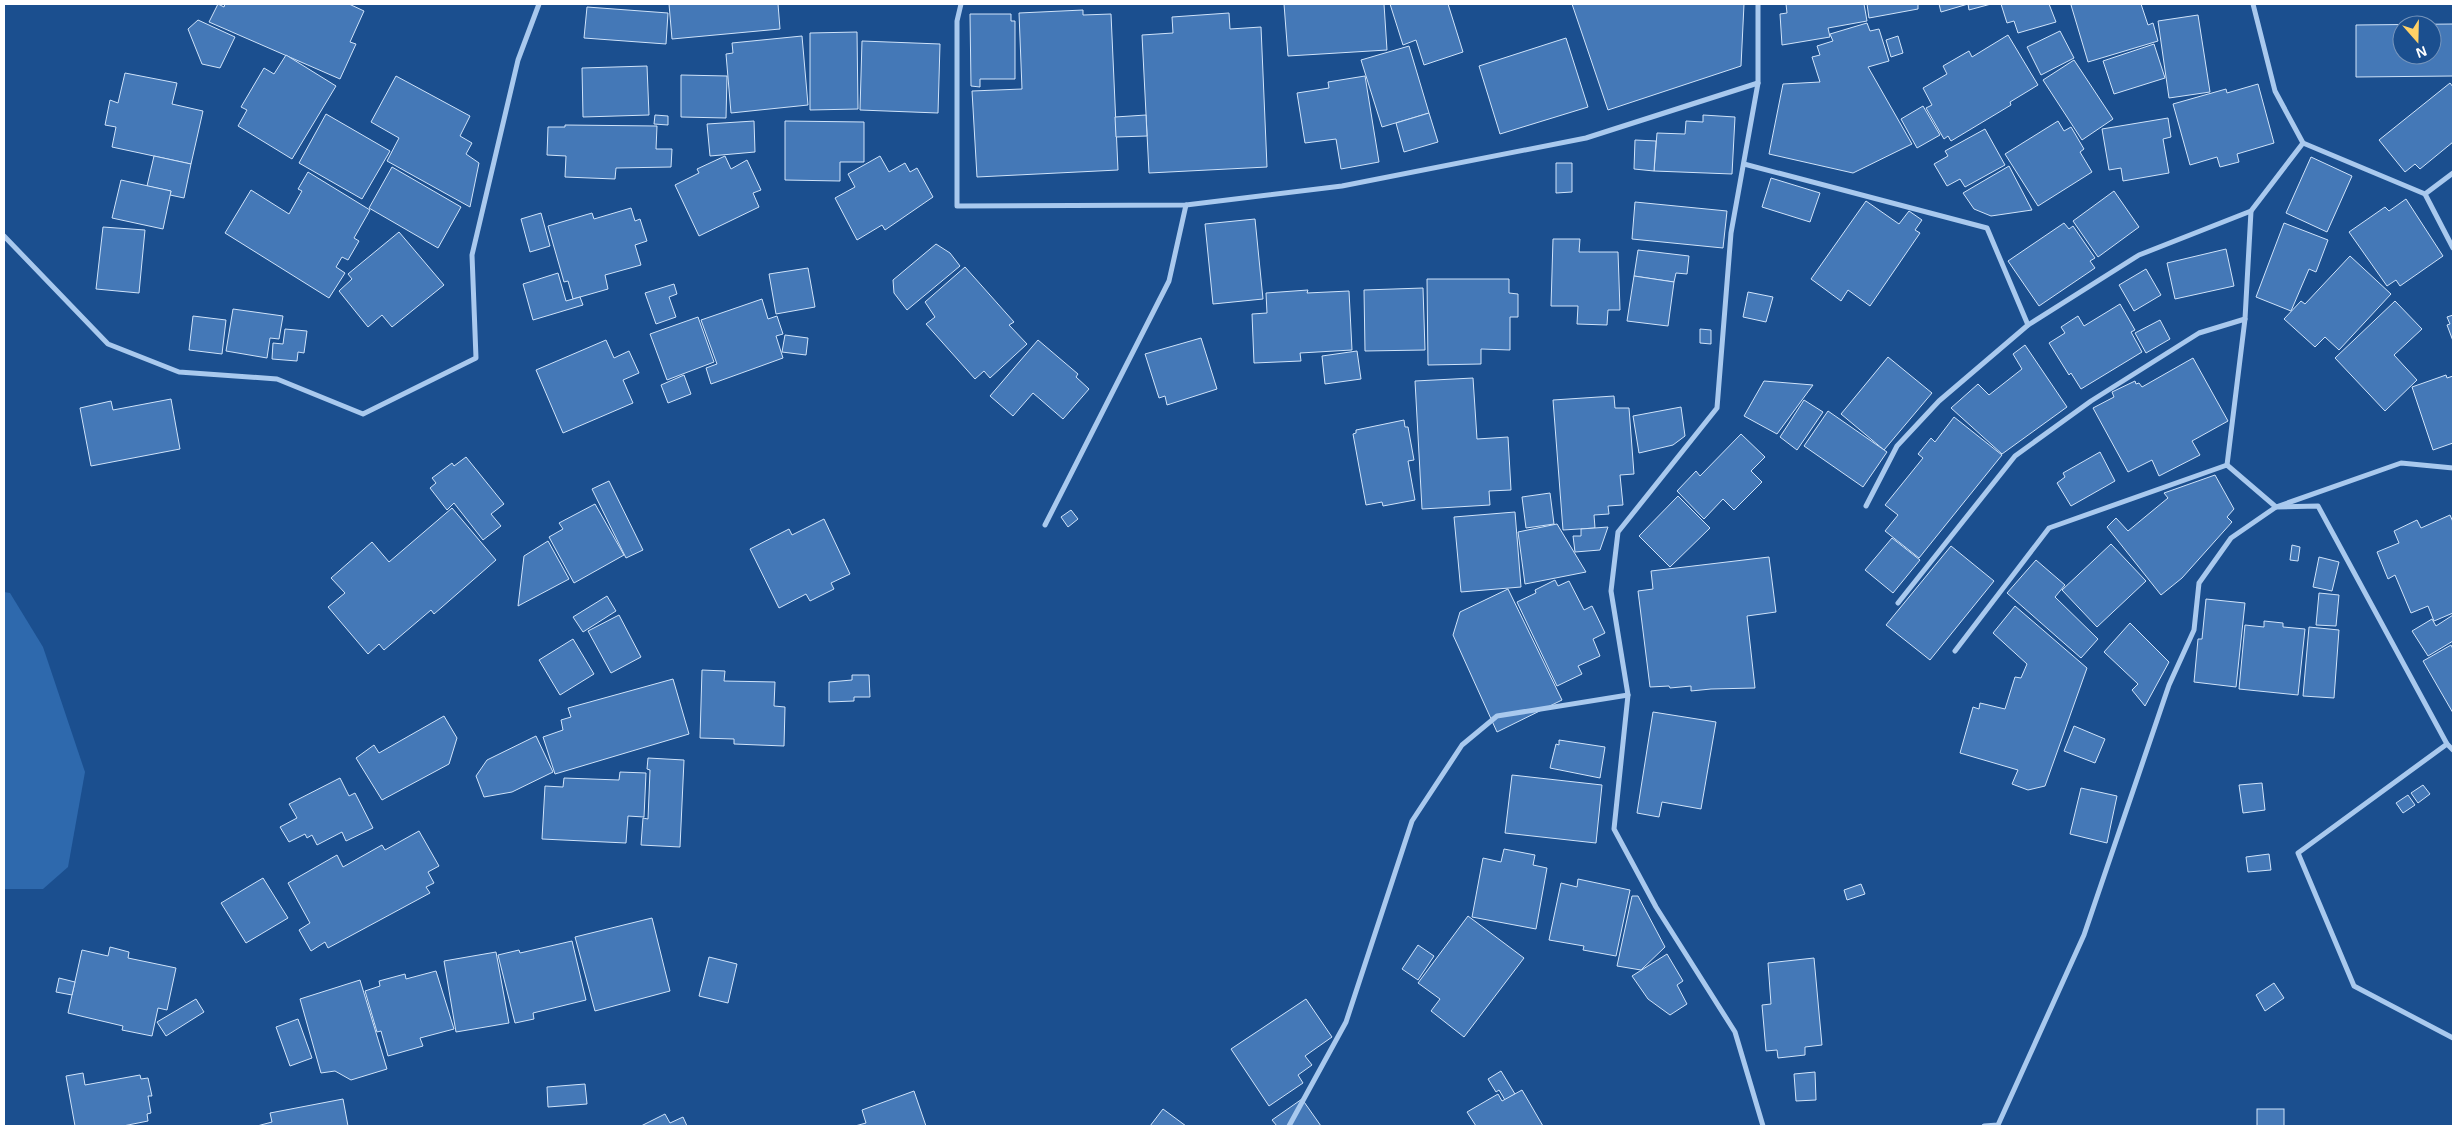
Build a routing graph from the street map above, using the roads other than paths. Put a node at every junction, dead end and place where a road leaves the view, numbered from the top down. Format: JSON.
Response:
{"nodes":[{"id":1,"x":539,"y":4,"type":"edge"},
{"id":2,"x":961,"y":4,"type":"edge"},
{"id":3,"x":1758,"y":4,"type":"edge"},
{"id":4,"x":2254,"y":4,"type":"edge"},
{"id":5,"x":1758,"y":83,"type":"junction"},
{"id":6,"x":2303,"y":143,"type":"junction"},
{"id":7,"x":1744,"y":164,"type":"junction"},
{"id":8,"x":2453,"y":173,"type":"edge"},
{"id":9,"x":2424,"y":194,"type":"junction"},
{"id":10,"x":1186,"y":205,"type":"junction"},
{"id":11,"x":2251,"y":211,"type":"junction"},
{"id":12,"x":4,"y":236,"type":"edge"},
{"id":13,"x":2453,"y":248,"type":"edge"},
{"id":14,"x":2245,"y":319,"type":"junction"},
{"id":15,"x":2028,"y":325,"type":"junction"},
{"id":16,"x":2227,"y":465,"type":"junction"},
{"id":17,"x":2453,"y":468,"type":"edge"},
{"id":18,"x":1866,"y":506,"type":"dead end"},
{"id":19,"x":2276,"y":507,"type":"junction"},
{"id":20,"x":1046,"y":526,"type":"dead end"},
{"id":21,"x":1898,"y":603,"type":"dead end"},
{"id":22,"x":1955,"y":651,"type":"dead end"},
{"id":23,"x":1628,"y":695,"type":"junction"},
{"id":24,"x":2447,"y":744,"type":"junction"},
{"id":25,"x":2453,"y":750,"type":"edge"},
{"id":26,"x":2453,"y":1038,"type":"edge"},
{"id":27,"x":1289,"y":1126,"type":"edge"},
{"id":28,"x":1762,"y":1126,"type":"edge"},
{"id":29,"x":1984,"y":1126,"type":"edge"}],
"edges":[{"from":1,"to":12,"type":"street"},
{"from":2,"to":10,"type":"street"},
{"from":3,"to":5,"type":"street"},
{"from":4,"to":6,"type":"street"},
{"from":5,"to":7,"type":"street"},
{"from":5,"to":10,"type":"street"},
{"from":6,"to":9,"type":"street"},
{"from":6,"to":11,"type":"street"},
{"from":7,"to":15,"type":"street"},
{"from":7,"to":23,"type":"street"},
{"from":8,"to":9,"type":"street"},
{"from":9,"to":13,"type":"street"},
{"from":10,"to":20,"type":"street"},
{"from":11,"to":14,"type":"street"},
{"from":11,"to":15,"type":"street"},
{"from":14,"to":16,"type":"street"},
{"from":14,"to":21,"type":"street"},
{"from":15,"to":18,"type":"street"},
{"from":16,"to":19,"type":"street"},
{"from":16,"to":22,"type":"street"},
{"from":17,"to":19,"type":"street"},
{"from":19,"to":24,"type":"street"},
{"from":19,"to":29,"type":"street"},
{"from":23,"to":27,"type":"street"},
{"from":23,"to":28,"type":"street"},
{"from":24,"to":25,"type":"street"},
{"from":24,"to":26,"type":"street"}]}
